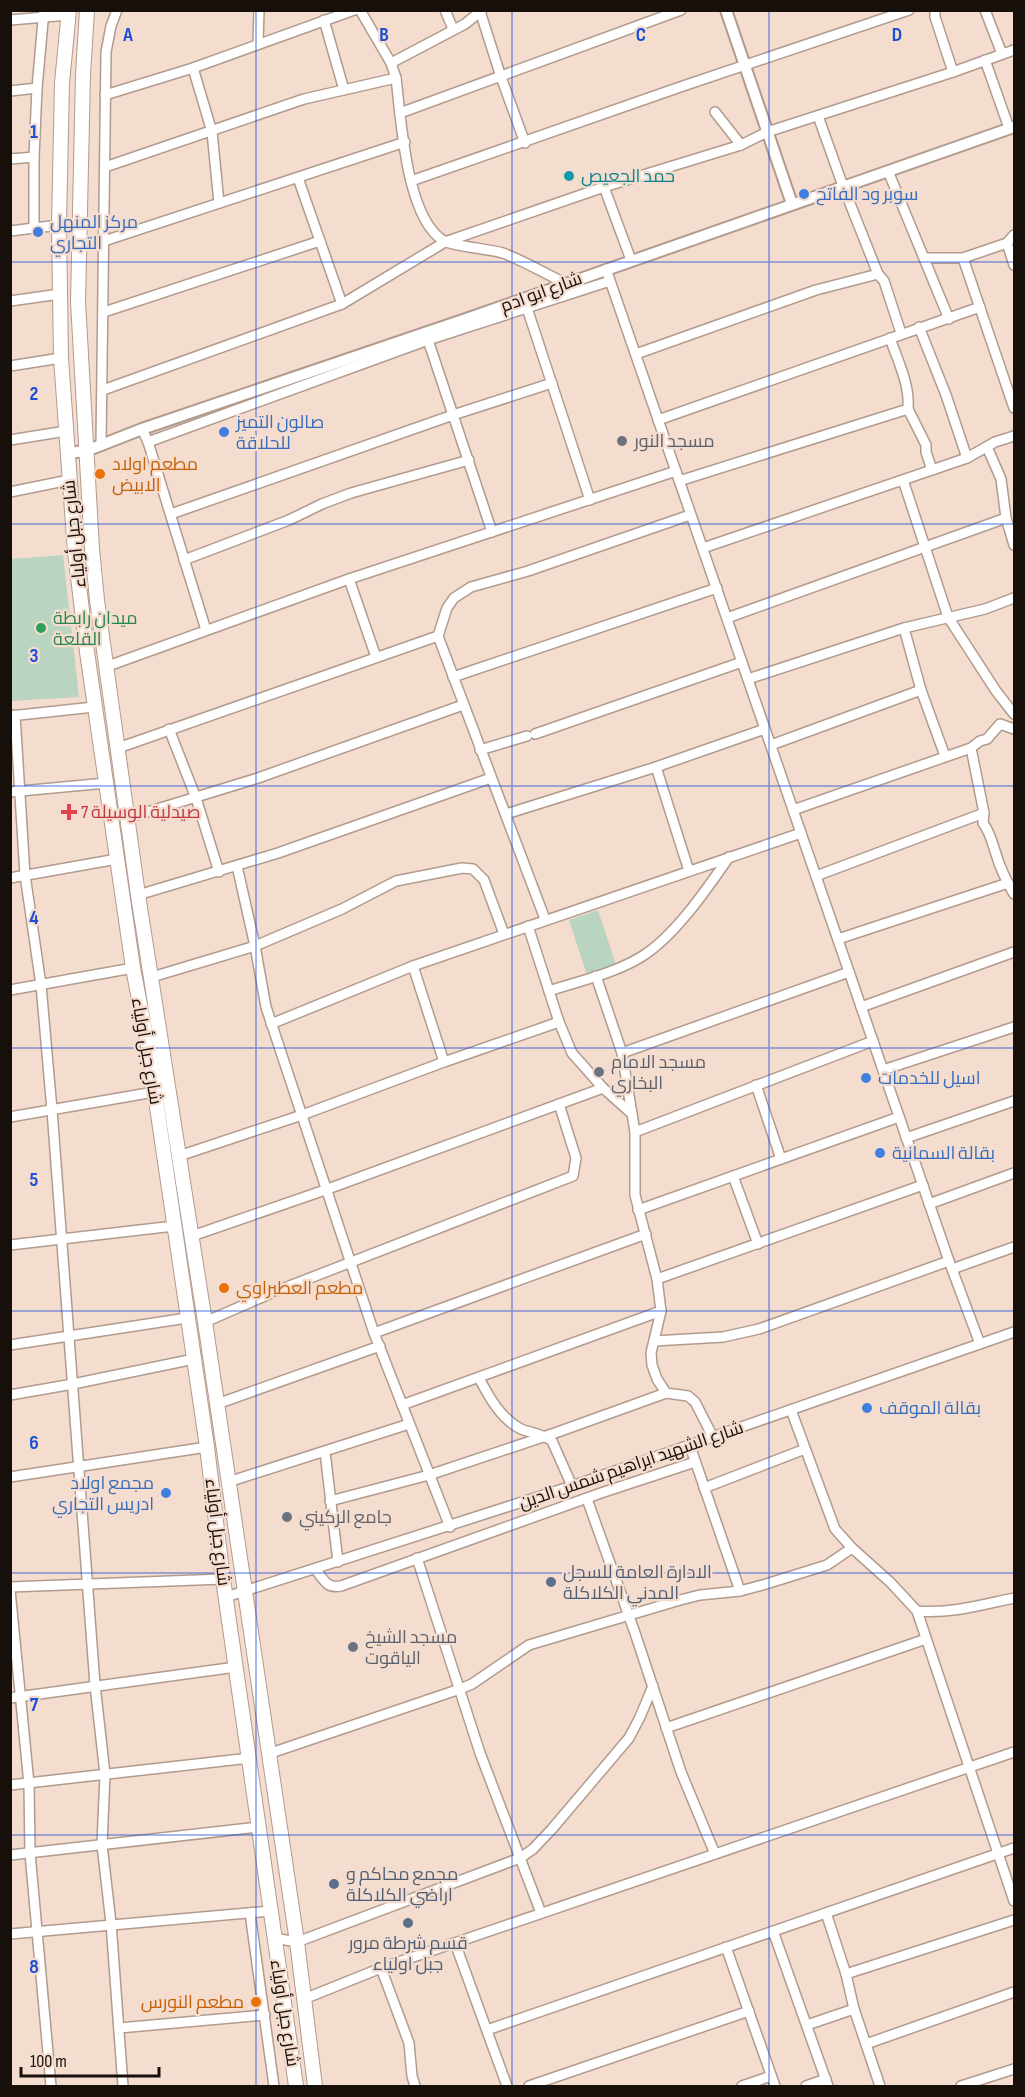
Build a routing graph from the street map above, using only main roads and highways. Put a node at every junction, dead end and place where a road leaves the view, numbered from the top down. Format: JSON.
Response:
{"nodes":[{"id":1,"x":87,"y":10,"type":"edge"},
{"id":2,"x":69,"y":13,"type":"edge"},
{"id":3,"x":296,"y":2086,"type":"edge"},
{"id":4,"x":315,"y":2086,"type":"edge"}],
"edges":[{"from":1,"to":4,"type":"main road","name":"شارع جبل أولياء"},
{"from":2,"to":3,"type":"main road","name":"شارع جبل أولياء"}]}
